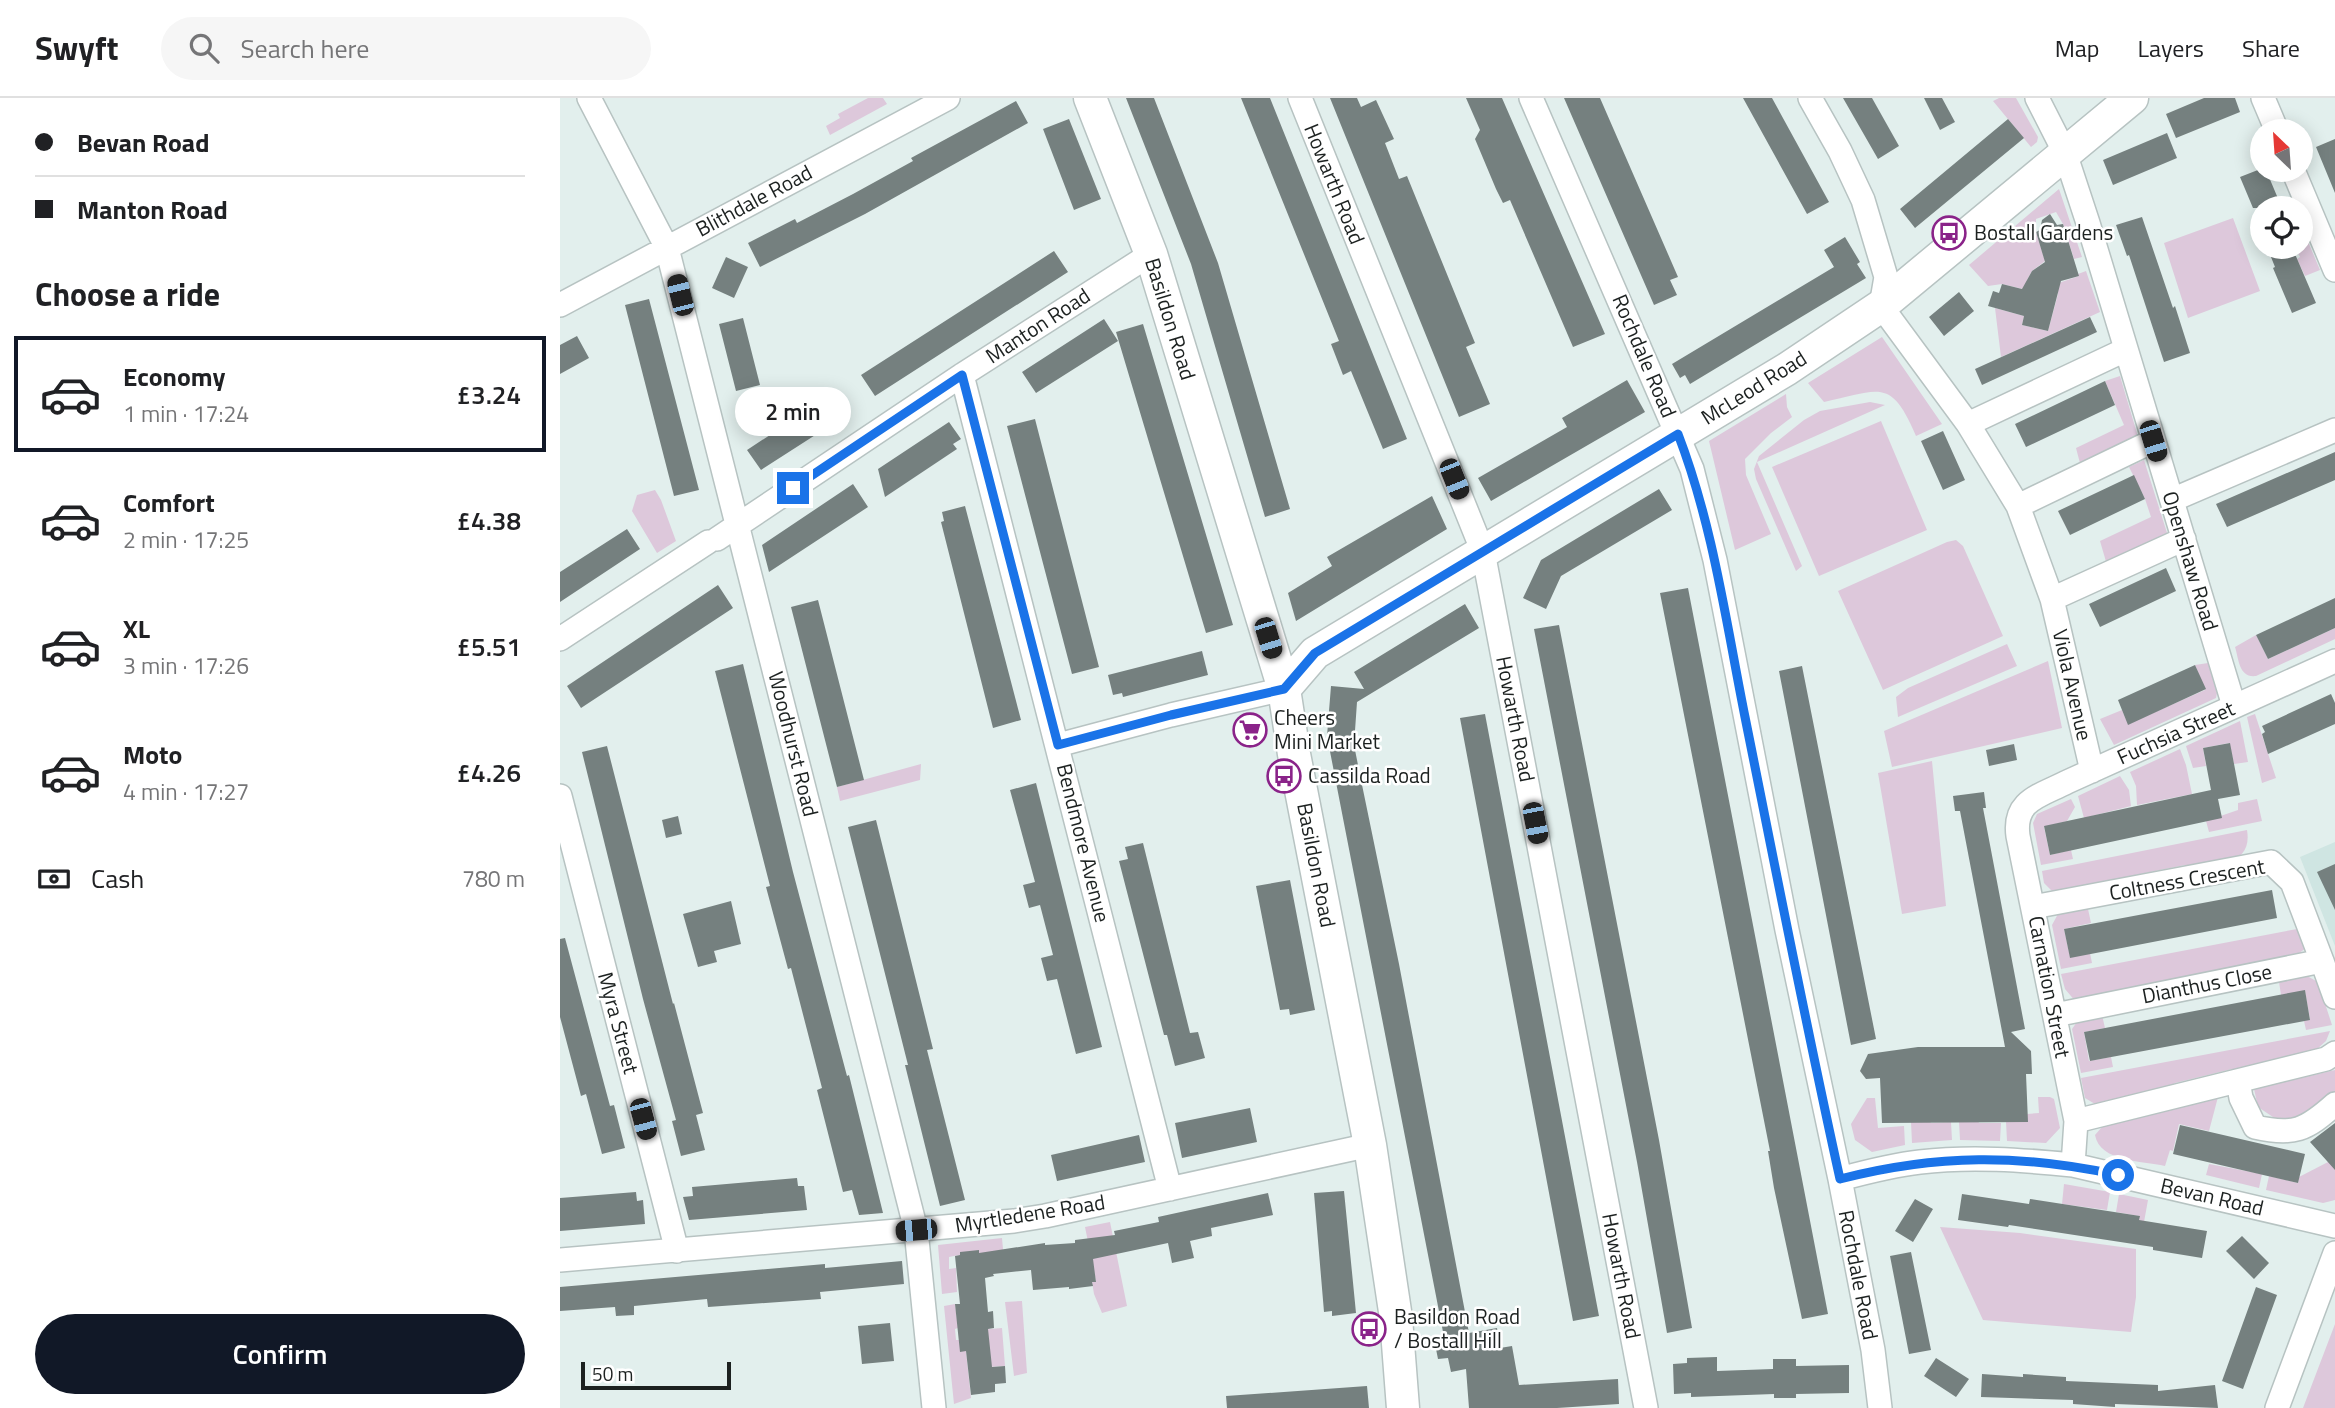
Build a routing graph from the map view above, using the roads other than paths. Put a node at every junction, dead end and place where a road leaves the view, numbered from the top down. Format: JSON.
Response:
{"nodes":[{"id":1,"x":589,"y":98,"type":"edge"},
{"id":2,"x":948,"y":98,"type":"edge"},
{"id":3,"x":1090,"y":98,"type":"edge"},
{"id":4,"x":1300,"y":98,"type":"edge"},
{"id":5,"x":1531,"y":98,"type":"edge"},
{"id":6,"x":1810,"y":98,"type":"edge"},
{"id":7,"x":2038,"y":98,"type":"edge"},
{"id":8,"x":2132,"y":98,"type":"edge"},
{"id":9,"x":2263,"y":98,"type":"edge"},
{"id":10,"x":2272,"y":119,"type":"edge"},
{"id":11,"x":2064,"y":153,"type":"junction"},
{"id":12,"x":2298,"y":182,"type":"edge"},
{"id":13,"x":667,"y":248,"type":"junction"},
{"id":14,"x":1151,"y":254,"type":"junction"},
{"id":15,"x":2335,"y":270,"type":"edge"},
{"id":16,"x":560,"y":305,"type":"edge"},
{"id":17,"x":1881,"y":306,"type":"junction"},
{"id":18,"x":2125,"y":350,"type":"junction"},
{"id":19,"x":962,"y":375,"type":"junction"},
{"id":20,"x":1968,"y":424,"type":"junction"},
{"id":21,"x":2335,"y":430,"type":"edge"},
{"id":22,"x":1678,"y":434,"type":"junction"},
{"id":23,"x":2153,"y":441,"type":"junction"},
{"id":24,"x":2172,"y":500,"type":"junction"},
{"id":25,"x":2018,"y":506,"type":"junction"},
{"id":26,"x":738,"y":524,"type":"junction"},
{"id":27,"x":2183,"y":539,"type":"junction"},
{"id":28,"x":1483,"y":552,"type":"junction"},
{"id":29,"x":2052,"y":598,"type":"junction"},
{"id":30,"x":560,"y":639,"type":"edge"},
{"id":31,"x":2335,"y":661,"type":"edge"},
{"id":32,"x":1284,"y":689,"type":"junction"},
{"id":33,"x":2234,"y":706,"type":"junction"},
{"id":34,"x":1058,"y":745,"type":"junction"},
{"id":35,"x":2092,"y":771,"type":"junction"},
{"id":36,"x":560,"y":796,"type":"edge"},
{"id":37,"x":2020,"y":810,"type":"joint"},
{"id":38,"x":2034,"y":907,"type":"junction"},
{"id":39,"x":2322,"y":961,"type":"junction"},
{"id":40,"x":2335,"y":997,"type":"edge"},
{"id":41,"x":2055,"y":1015,"type":"junction"},
{"id":42,"x":2335,"y":1053,"type":"edge"},
{"id":43,"x":2238,"y":1082,"type":"junction"},
{"id":44,"x":2335,"y":1104,"type":"edge"},
{"id":45,"x":2076,"y":1121,"type":"junction"},
{"id":46,"x":1370,"y":1145,"type":"junction"},
{"id":47,"x":2073,"y":1165,"type":"junction"},
{"id":48,"x":1840,"y":1179,"type":"junction"},
{"id":49,"x":1170,"y":1189,"type":"junction"},
{"id":50,"x":2335,"y":1226,"type":"edge"},
{"id":51,"x":916,"y":1230,"type":"junction"},
{"id":52,"x":677,"y":1251,"type":"junction"},
{"id":53,"x":2335,"y":1253,"type":"edge"},
{"id":54,"x":560,"y":1260,"type":"edge"},
{"id":55,"x":934,"y":1408,"type":"edge"},
{"id":56,"x":1404,"y":1408,"type":"edge"},
{"id":57,"x":1646,"y":1408,"type":"edge"},
{"id":58,"x":1880,"y":1408,"type":"edge"},
{"id":59,"x":2277,"y":1408,"type":"edge"}],
"edges":[{"from":1,"to":13,"type":"street","name":"Woodhurst Road"},
{"from":2,"to":13,"type":"street","name":"Blithdale Road"},
{"from":3,"to":14,"type":"main road","name":"Basildon Road"},
{"from":4,"to":28,"type":"street","name":"Howarth Road"},
{"from":5,"to":22,"type":"street","name":"Rochdale Road"},
{"from":6,"to":17,"type":"street"},
{"from":7,"to":11,"type":"street","name":"Openshaw Road"},
{"from":8,"to":11,"type":"main road","name":"McLeod Road"},
{"from":9,"to":10,"type":"street"},
{"from":11,"to":17,"type":"main road","name":"McLeod Road"},
{"from":11,"to":18,"type":"street","name":"Openshaw Road"},
{"from":12,"to":15,"type":"street"},
{"from":13,"to":16,"type":"street","name":"Blithdale Road"},
{"from":13,"to":26,"type":"street","name":"Woodhurst Road"},
{"from":14,"to":19,"type":"street","name":"Manton Road"},
{"from":14,"to":32,"type":"main road","name":"Basildon Road"},
{"from":17,"to":20,"type":"street","name":"Viola Avenue"},
{"from":17,"to":22,"type":"main road","name":"McLeod Road"},
{"from":18,"to":20,"type":"street"},
{"from":18,"to":23,"type":"street","name":"Openshaw Road"},
{"from":19,"to":26,"type":"street","name":"Manton Road"},
{"from":19,"to":34,"type":"street","name":"Bendmore Avenue"},
{"from":20,"to":25,"type":"street","name":"Viola Avenue"},
{"from":21,"to":24,"type":"street"},
{"from":22,"to":28,"type":"main road","name":"McLeod Road"},
{"from":22,"to":48,"type":"street","name":"Rochdale Road"},
{"from":23,"to":24,"type":"street","name":"Openshaw Road"},
{"from":23,"to":25,"type":"street"},
{"from":24,"to":27,"type":"street","name":"Openshaw Road"},
{"from":25,"to":29,"type":"street","name":"Viola Avenue"},
{"from":26,"to":30,"type":"street","name":"Manton Road"},
{"from":26,"to":51,"type":"street","name":"Woodhurst Road"},
{"from":27,"to":29,"type":"street"},
{"from":27,"to":33,"type":"street","name":"Openshaw Road"},
{"from":28,"to":32,"type":"main road","name":"McLeod Road"},
{"from":28,"to":57,"type":"street","name":"Howarth Road"},
{"from":29,"to":35,"type":"street","name":"Viola Avenue"},
{"from":31,"to":33,"type":"street","name":"Fuchsia Street"},
{"from":32,"to":34,"type":"street"},
{"from":32,"to":46,"type":"main road","name":"Basildon Road"},
{"from":33,"to":35,"type":"street","name":"Fuchsia Street"},
{"from":34,"to":49,"type":"street","name":"Bendmore Avenue"},
{"from":35,"to":37,"type":"street","name":"Fuchsia Street"},
{"from":36,"to":52,"type":"street","name":"Myra Street"},
{"from":37,"to":38,"type":"street","name":"Carnation Street"},
{"from":38,"to":39,"type":"street","name":"Coltness Crescent"},
{"from":38,"to":41,"type":"street","name":"Carnation Street"},
{"from":39,"to":40,"type":"street"},
{"from":39,"to":41,"type":"street","name":"Dianthus Close"},
{"from":41,"to":45,"type":"street","name":"Carnation Street"},
{"from":42,"to":43,"type":"street"},
{"from":43,"to":44,"type":"street"},
{"from":43,"to":45,"type":"street"},
{"from":45,"to":47,"type":"street","name":"Carnation Street"},
{"from":46,"to":49,"type":"street","name":"Myrtledene Road"},
{"from":46,"to":56,"type":"main road","name":"Basildon Road"},
{"from":47,"to":48,"type":"street","name":"Bevan Road"},
{"from":47,"to":50,"type":"street","name":"Bevan Road"},
{"from":48,"to":58,"type":"street","name":"Rochdale Road"},
{"from":49,"to":51,"type":"street","name":"Myrtledene Road"},
{"from":51,"to":52,"type":"street","name":"Myrtledene Road"},
{"from":51,"to":55,"type":"street","name":"Woodhurst Road"},
{"from":52,"to":54,"type":"street","name":"Myrtledene Road"},
{"from":53,"to":59,"type":"street"}]}
